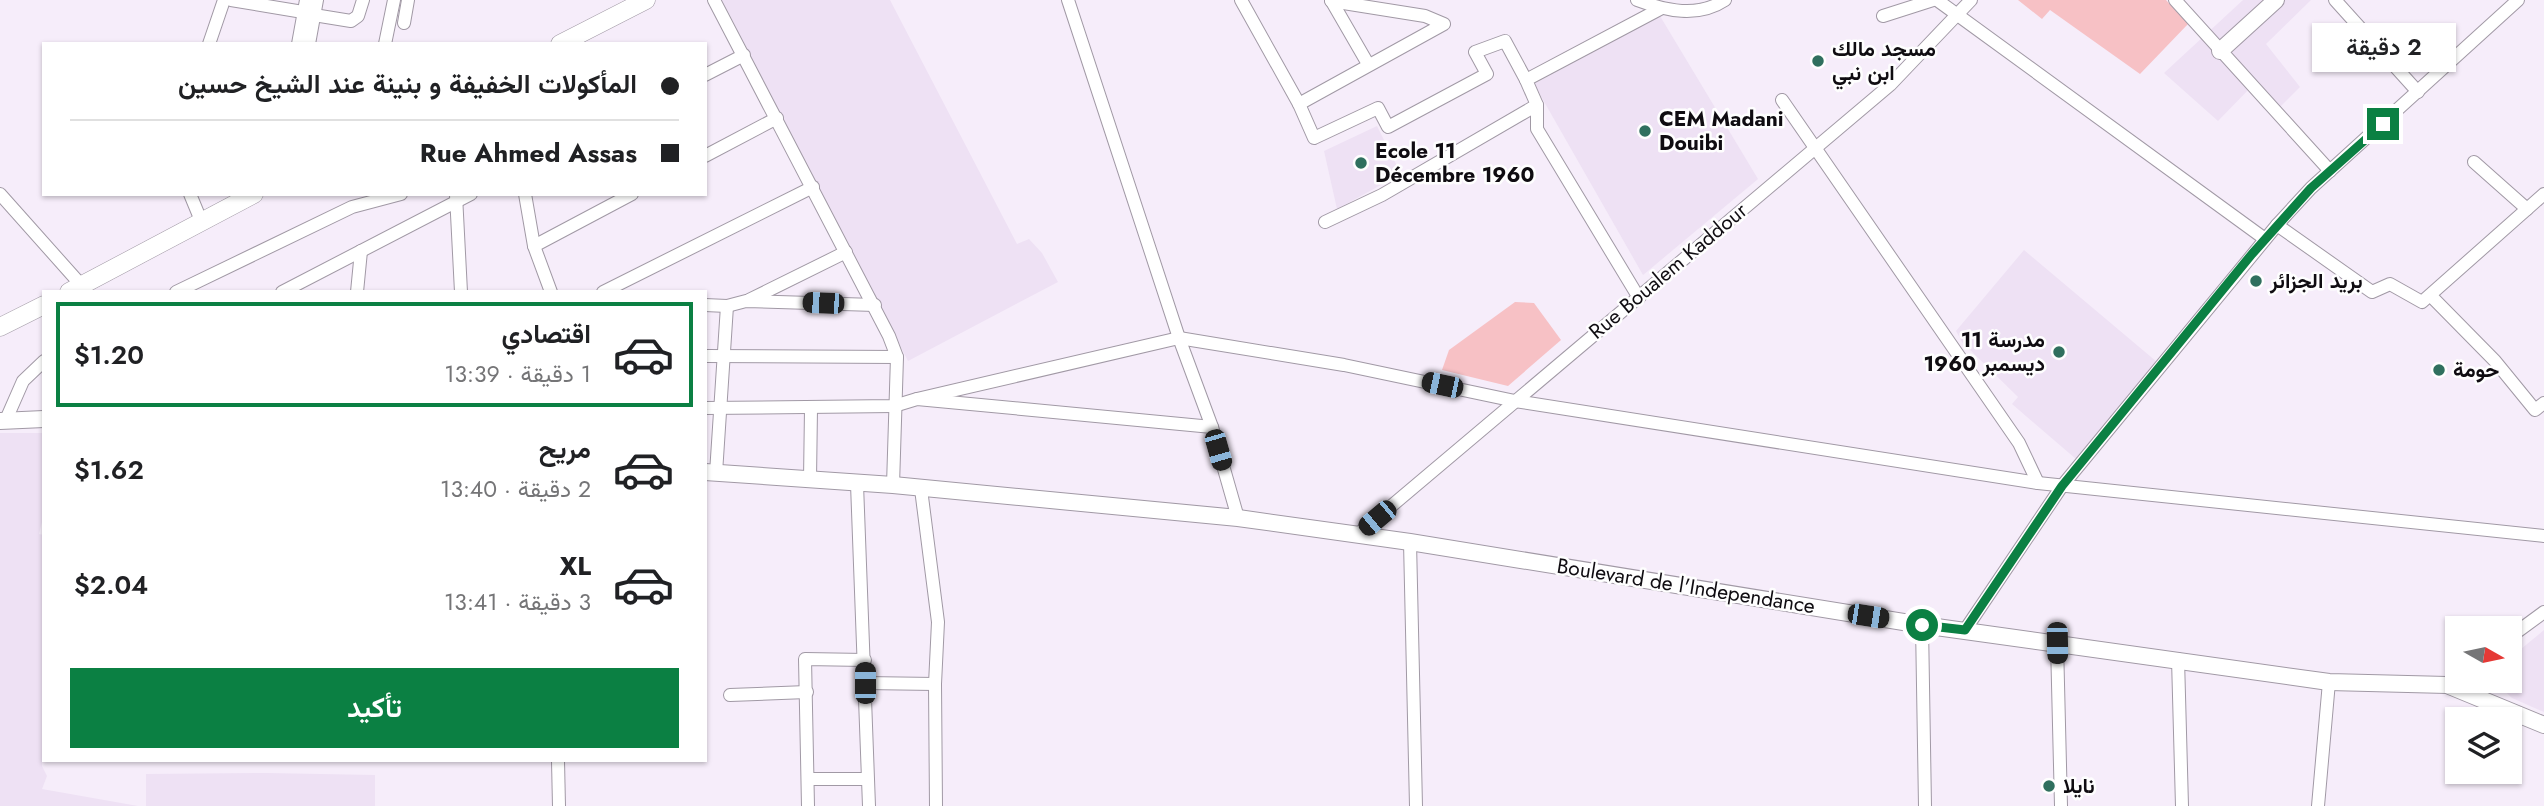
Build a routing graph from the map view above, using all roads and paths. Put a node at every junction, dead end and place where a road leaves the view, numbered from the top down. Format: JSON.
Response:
{"nodes":[{"id":1,"x":223,"y":0,"type":"edge"},
{"id":2,"x":230,"y":0,"type":"edge"},
{"id":3,"x":317,"y":0,"type":"edge"},
{"id":4,"x":363,"y":0,"type":"edge"},
{"id":5,"x":394,"y":0,"type":"edge"},
{"id":6,"x":408,"y":0,"type":"edge"},
{"id":7,"x":646,"y":0,"type":"edge"},
{"id":8,"x":714,"y":0,"type":"edge"},
{"id":9,"x":1241,"y":0,"type":"edge"},
{"id":10,"x":1331,"y":0,"type":"edge"},
{"id":11,"x":1637,"y":0,"type":"edge"},
{"id":12,"x":1724,"y":0,"type":"edge"},
{"id":13,"x":1935,"y":0,"type":"edge"},
{"id":14,"x":1971,"y":0,"type":"edge"},
{"id":15,"x":2175,"y":0,"type":"edge"},
{"id":16,"x":2276,"y":0,"type":"edge"},
{"id":17,"x":2335,"y":0,"type":"edge"},
{"id":18,"x":2518,"y":0,"type":"edge"},
{"id":19,"x":1071,"y":3,"type":"edge"},
{"id":20,"x":308,"y":9,"type":"edge"},
{"id":21,"x":1660,"y":9,"type":"junction"},
{"id":22,"x":1958,"y":14,"type":"junction"},
{"id":23,"x":1883,"y":16,"type":"dead end"},
{"id":24,"x":404,"y":23,"type":"dead end"},
{"id":25,"x":210,"y":42,"type":"edge"},
{"id":26,"x":299,"y":42,"type":"edge"},
{"id":27,"x":309,"y":42,"type":"edge"},
{"id":28,"x":385,"y":42,"type":"edge"},
{"id":29,"x":564,"y":42,"type":"edge"},
{"id":30,"x":2220,"y":51,"type":"junction"},
{"id":31,"x":744,"y":55,"type":"junction"},
{"id":32,"x":1368,"y":64,"type":"junction"},
{"id":33,"x":707,"y":74,"type":"edge"},
{"id":34,"x":1526,"y":80,"type":"junction"},
{"id":35,"x":2418,"y":92,"type":"junction"},
{"id":36,"x":1782,"y":100,"type":"dead end"},
{"id":37,"x":1299,"y":104,"type":"junction"},
{"id":38,"x":1537,"y":105,"type":"junction"},
{"id":39,"x":777,"y":118,"type":"junction"},
{"id":40,"x":1813,"y":148,"type":"junction"},
{"id":41,"x":707,"y":155,"type":"edge"},
{"id":42,"x":2474,"y":162,"type":"dead end"},
{"id":43,"x":2330,"y":171,"type":"junction"},
{"id":44,"x":813,"y":187,"type":"junction"},
{"id":45,"x":0,"y":194,"type":"edge"},
{"id":46,"x":2544,"y":194,"type":"edge"},
{"id":47,"x":191,"y":196,"type":"edge"},
{"id":48,"x":250,"y":196,"type":"edge"},
{"id":49,"x":393,"y":196,"type":"edge"},
{"id":50,"x":525,"y":196,"type":"edge"},
{"id":51,"x":628,"y":196,"type":"edge"},
{"id":52,"x":456,"y":198,"type":"edge"},
{"id":53,"x":2527,"y":209,"type":"junction"},
{"id":54,"x":1325,"y":222,"type":"dead end"},
{"id":55,"x":202,"y":223,"type":"junction"},
{"id":56,"x":2277,"y":225,"type":"junction"},
{"id":57,"x":2265,"y":239,"type":"junction"},
{"id":58,"x":534,"y":246,"type":"junction"},
{"id":59,"x":361,"y":251,"type":"junction"},
{"id":60,"x":846,"y":252,"type":"junction"},
{"id":61,"x":76,"y":289,"type":"edge"},
{"id":62,"x":180,"y":290,"type":"edge"},
{"id":63,"x":286,"y":290,"type":"edge"},
{"id":64,"x":357,"y":290,"type":"edge"},
{"id":65,"x":461,"y":290,"type":"edge"},
{"id":66,"x":550,"y":290,"type":"edge"},
{"id":67,"x":607,"y":290,"type":"edge"},
{"id":68,"x":2431,"y":296,"type":"junction"},
{"id":69,"x":1639,"y":298,"type":"junction"},
{"id":70,"x":746,"y":301,"type":"junction"},
{"id":71,"x":707,"y":305,"type":"edge"},
{"id":72,"x":875,"y":305,"type":"junction"},
{"id":73,"x":42,"y":306,"type":"edge"},
{"id":74,"x":727,"y":306,"type":"junction"},
{"id":75,"x":0,"y":327,"type":"edge"},
{"id":76,"x":1179,"y":338,"type":"junction"},
{"id":77,"x":724,"y":354,"type":"junction"},
{"id":78,"x":707,"y":356,"type":"edge"},
{"id":79,"x":897,"y":357,"type":"junction"},
{"id":80,"x":42,"y":363,"type":"edge"},
{"id":81,"x":916,"y":399,"type":"junction"},
{"id":82,"x":1515,"y":401,"type":"junction"},
{"id":83,"x":894,"y":406,"type":"junction"},
{"id":84,"x":2539,"y":406,"type":"edge"},
{"id":85,"x":707,"y":408,"type":"edge"},
{"id":86,"x":722,"y":408,"type":"junction"},
{"id":87,"x":811,"y":409,"type":"junction"},
{"id":88,"x":41,"y":417,"type":"edge"},
{"id":89,"x":3,"y":422,"type":"edge"},
{"id":90,"x":1212,"y":427,"type":"junction"},
{"id":91,"x":710,"y":473,"type":"edge"},
{"id":92,"x":810,"y":480,"type":"junction"},
{"id":93,"x":2038,"y":483,"type":"junction"},
{"id":94,"x":857,"y":484,"type":"junction"},
{"id":95,"x":893,"y":485,"type":"junction"},
{"id":96,"x":2062,"y":486,"type":"junction"},
{"id":97,"x":921,"y":489,"type":"junction"},
{"id":98,"x":1238,"y":518,"type":"junction"},
{"id":99,"x":1357,"y":535,"type":"junction"},
{"id":100,"x":2544,"y":536,"type":"edge"},
{"id":101,"x":1410,"y":542,"type":"junction"},
{"id":102,"x":2544,"y":612,"type":"edge"},
{"id":103,"x":1922,"y":625,"type":"junction"},
{"id":104,"x":2522,"y":628,"type":"edge"},
{"id":105,"x":1965,"y":630,"type":"junction"},
{"id":106,"x":2057,"y":643,"type":"junction"},
{"id":107,"x":2178,"y":659,"type":"junction"},
{"id":108,"x":865,"y":660,"type":"junction"},
{"id":109,"x":2445,"y":681,"type":"edge"},
{"id":110,"x":2329,"y":682,"type":"junction"},
{"id":111,"x":865,"y":683,"type":"junction"},
{"id":112,"x":935,"y":684,"type":"junction"},
{"id":113,"x":807,"y":692,"type":"junction"},
{"id":114,"x":2477,"y":693,"type":"edge"},
{"id":115,"x":730,"y":695,"type":"dead end"},
{"id":116,"x":2544,"y":725,"type":"edge"},
{"id":117,"x":558,"y":762,"type":"edge"},
{"id":118,"x":808,"y":779,"type":"junction"},
{"id":119,"x":867,"y":779,"type":"junction"},
{"id":120,"x":559,"y":806,"type":"edge"},
{"id":121,"x":808,"y":806,"type":"edge"},
{"id":122,"x":869,"y":806,"type":"edge"},
{"id":123,"x":936,"y":806,"type":"edge"},
{"id":124,"x":1416,"y":806,"type":"edge"},
{"id":125,"x":1925,"y":806,"type":"edge"},
{"id":126,"x":2061,"y":806,"type":"edge"},
{"id":127,"x":2182,"y":806,"type":"edge"},
{"id":128,"x":2318,"y":806,"type":"edge"}],
"edges":[{"from":1,"to":25,"type":"street"},
{"from":2,"to":20,"type":"street"},
{"from":3,"to":20,"type":"street"},
{"from":4,"to":20,"type":"street"},
{"from":5,"to":28,"type":"street"},
{"from":6,"to":24,"type":"street"},
{"from":7,"to":29,"type":"main road"},
{"from":8,"to":31,"type":"street"},
{"from":9,"to":37,"type":"street"},
{"from":10,"to":32,"type":"street"},
{"from":10,"to":32,"type":"street"},
{"from":11,"to":21,"type":"street"},
{"from":12,"to":21,"type":"street"},
{"from":13,"to":22,"type":"street"},
{"from":13,"to":23,"type":"street"},
{"from":14,"to":22,"type":"street","name":"Rue Boualem Kaddour"},
{"from":15,"to":30,"type":"street"},
{"from":16,"to":30,"type":"street"},
{"from":17,"to":35,"type":"street"},
{"from":18,"to":35,"type":"street"},
{"from":19,"to":76,"type":"street"},
{"from":20,"to":26,"type":"street"},
{"from":20,"to":27,"type":"street"},
{"from":21,"to":34,"type":"street"},
{"from":22,"to":40,"type":"street","name":"Rue Boualem Kaddour"},
{"from":22,"to":57,"type":"street"},
{"from":30,"to":43,"type":"street"},
{"from":31,"to":33,"type":"street"},
{"from":31,"to":39,"type":"street"},
{"from":32,"to":37,"type":"street"},
{"from":34,"to":37,"type":"street"},
{"from":34,"to":38,"type":"street"},
{"from":35,"to":43,"type":"street"},
{"from":36,"to":40,"type":"street"},
{"from":38,"to":54,"type":"street"},
{"from":38,"to":69,"type":"street"},
{"from":39,"to":41,"type":"street"},
{"from":39,"to":44,"type":"street"},
{"from":40,"to":69,"type":"street","name":"Rue Boualem Kaddour"},
{"from":40,"to":93,"type":"street"},
{"from":42,"to":53,"type":"street"},
{"from":43,"to":56,"type":"street"},
{"from":44,"to":60,"type":"street"},
{"from":44,"to":67,"type":"street"},
{"from":45,"to":61,"type":"street"},
{"from":46,"to":53,"type":"street"},
{"from":47,"to":55,"type":"street"},
{"from":48,"to":55,"type":"main road"},
{"from":49,"to":62,"type":"street"},
{"from":50,"to":58,"type":"street"},
{"from":51,"to":58,"type":"street"},
{"from":52,"to":59,"type":"street"},
{"from":52,"to":65,"type":"street"},
{"from":53,"to":68,"type":"street"},
{"from":55,"to":61,"type":"main road"},
{"from":56,"to":57,"type":"street"},
{"from":56,"to":68,"type":"street"},
{"from":57,"to":96,"type":"street"},
{"from":58,"to":66,"type":"street"},
{"from":59,"to":63,"type":"street"},
{"from":59,"to":64,"type":"street"},
{"from":60,"to":70,"type":"street"},
{"from":60,"to":72,"type":"street"},
{"from":68,"to":84,"type":"street"},
{"from":69,"to":82,"type":"street","name":"Rue Boualem Kaddour"},
{"from":70,"to":72,"type":"street"},
{"from":70,"to":74,"type":"street"},
{"from":71,"to":74,"type":"street"},
{"from":72,"to":79,"type":"street"},
{"from":73,"to":75,"type":"main road"},
{"from":74,"to":77,"type":"street"},
{"from":76,"to":81,"type":"street"},
{"from":76,"to":82,"type":"street"},
{"from":76,"to":90,"type":"street"},
{"from":77,"to":78,"type":"street"},
{"from":77,"to":79,"type":"street"},
{"from":77,"to":86,"type":"street"},
{"from":79,"to":83,"type":"street"},
{"from":80,"to":89,"type":"street"},
{"from":81,"to":83,"type":"street"},
{"from":81,"to":90,"type":"street"},
{"from":82,"to":93,"type":"street"},
{"from":82,"to":99,"type":"street","name":"Rue Boualem Kaddour"},
{"from":83,"to":87,"type":"street"},
{"from":83,"to":95,"type":"street"},
{"from":85,"to":86,"type":"street"},
{"from":86,"to":87,"type":"street"},
{"from":86,"to":91,"type":"street"},
{"from":87,"to":92,"type":"street"},
{"from":88,"to":89,"type":"street"},
{"from":90,"to":98,"type":"street"},
{"from":91,"to":92,"type":"street","name":"Boulevard de l'Independance"},
{"from":92,"to":94,"type":"street","name":"Boulevard de l'Independance"},
{"from":93,"to":96,"type":"street"},
{"from":94,"to":95,"type":"street","name":"Boulevard de l'Independance"},
{"from":94,"to":108,"type":"street"},
{"from":95,"to":97,"type":"street","name":"Boulevard de l'Independance"},
{"from":96,"to":100,"type":"street"},
{"from":96,"to":105,"type":"street"},
{"from":97,"to":98,"type":"street","name":"Boulevard de l'Independance"},
{"from":97,"to":112,"type":"street"},
{"from":98,"to":99,"type":"street","name":"Boulevard de l'Independance"},
{"from":99,"to":101,"type":"street","name":"Boulevard de l'Independance"},
{"from":101,"to":103,"type":"street","name":"Boulevard de l'Independance"},
{"from":101,"to":124,"type":"street"},
{"from":102,"to":104,"type":"street"},
{"from":103,"to":105,"type":"street","name":"Boulevard de l'Independance"},
{"from":103,"to":125,"type":"street"},
{"from":105,"to":106,"type":"street","name":"Boulevard de l'Independance"},
{"from":106,"to":107,"type":"street","name":"Boulevard de l'Independance"},
{"from":106,"to":126,"type":"street"},
{"from":107,"to":110,"type":"street","name":"Boulevard de l'Independance"},
{"from":107,"to":127,"type":"street"},
{"from":108,"to":111,"type":"street"},
{"from":108,"to":113,"type":"street"},
{"from":109,"to":110,"type":"street","name":"Boulevard de l'Independance"},
{"from":110,"to":128,"type":"street"},
{"from":111,"to":112,"type":"street"},
{"from":111,"to":119,"type":"street"},
{"from":112,"to":123,"type":"street"},
{"from":113,"to":115,"type":"street"},
{"from":113,"to":118,"type":"street"},
{"from":114,"to":116,"type":"street","name":"Boulevard de l'Independance"},
{"from":117,"to":120,"type":"street"},
{"from":118,"to":119,"type":"street"},
{"from":118,"to":121,"type":"street"},
{"from":119,"to":122,"type":"street"}]}
